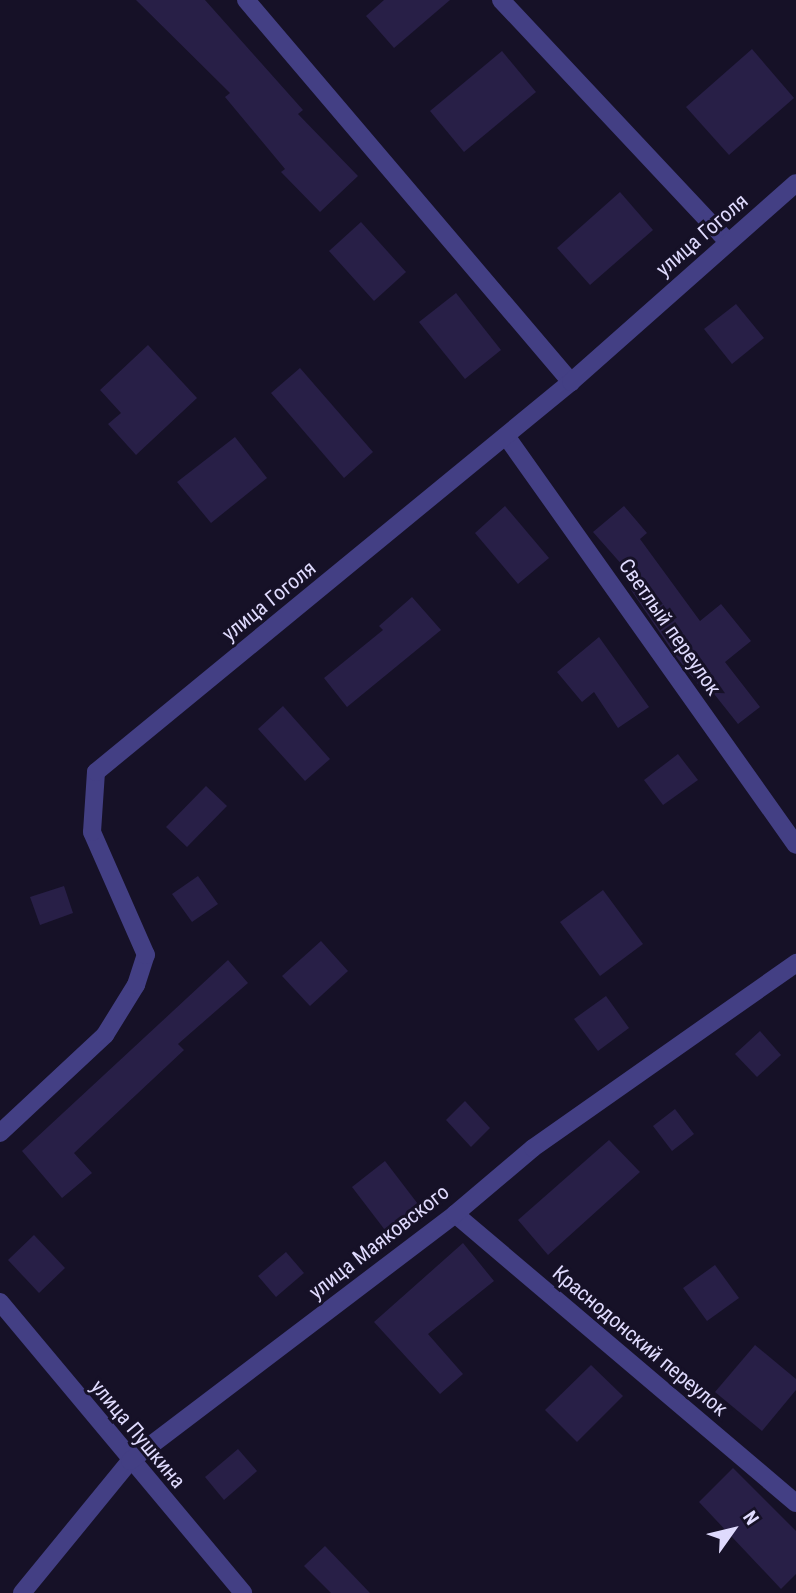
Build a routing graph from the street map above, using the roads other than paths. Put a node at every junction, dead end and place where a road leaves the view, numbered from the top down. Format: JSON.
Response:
{"nodes":[{"id":1,"x":246,"y":0,"type":"edge"},
{"id":2,"x":501,"y":0,"type":"edge"},
{"id":3,"x":796,"y":183,"type":"edge"},
{"id":4,"x":727,"y":241,"type":"junction"},
{"id":5,"x":571,"y":382,"type":"junction"},
{"id":6,"x":506,"y":436,"type":"junction"},
{"id":7,"x":796,"y":845,"type":"edge"},
{"id":8,"x":796,"y":962,"type":"edge"},
{"id":9,"x":0,"y":1133,"type":"edge"},
{"id":10,"x":455,"y":1214,"type":"junction"},
{"id":11,"x":0,"y":1303,"type":"edge"},
{"id":12,"x":130,"y":1461,"type":"junction"},
{"id":13,"x":796,"y":1503,"type":"edge"},
{"id":14,"x":22,"y":1593,"type":"edge"},
{"id":15,"x":243,"y":1593,"type":"edge"}],
"edges":[{"from":1,"to":5,"type":"street"},
{"from":2,"to":4,"type":"street"},
{"from":3,"to":4,"type":"street","name":"улица Гоголя"},
{"from":4,"to":5,"type":"street","name":"улица Гоголя"},
{"from":5,"to":6,"type":"street","name":"улица Гоголя"},
{"from":6,"to":7,"type":"street","name":"Светлый переулок"},
{"from":6,"to":9,"type":"street","name":"улица Гоголя"},
{"from":8,"to":10,"type":"street","name":"улица Маяковского"},
{"from":10,"to":12,"type":"street","name":"улица Маяковского"},
{"from":10,"to":13,"type":"street","name":"Краснодонский переулок"},
{"from":11,"to":12,"type":"street","name":"улица Пушкина"},
{"from":12,"to":14,"type":"street","name":"улица Маяковского"},
{"from":12,"to":15,"type":"street","name":"улица Пушкина"}]}
